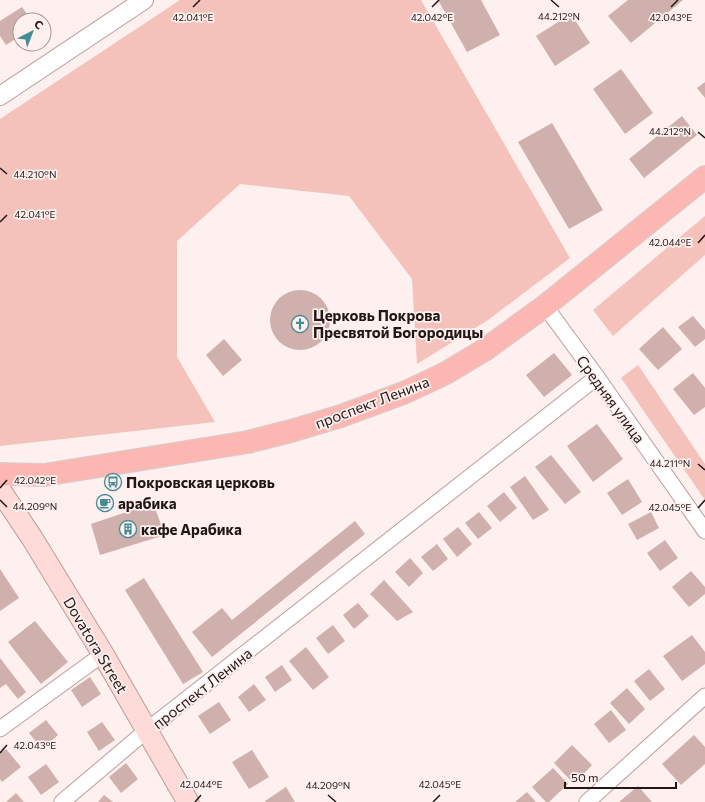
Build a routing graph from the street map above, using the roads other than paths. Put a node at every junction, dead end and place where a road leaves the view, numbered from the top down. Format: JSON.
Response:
{"nodes":[{"id":1,"x":144,"y":0,"type":"edge"},
{"id":2,"x":0,"y":96,"type":"edge"},
{"id":3,"x":705,"y":177,"type":"edge"},
{"id":4,"x":545,"y":306,"type":"junction"},
{"id":5,"x":597,"y":377,"type":"junction"},
{"id":6,"x":0,"y":474,"type":"edge"},
{"id":7,"x":0,"y":490,"type":"edge"},
{"id":8,"x":705,"y":531,"type":"edge"},
{"id":9,"x":103,"y":654,"type":"junction"},
{"id":10,"x":705,"y":696,"type":"edge"},
{"id":11,"x":0,"y":729,"type":"edge"},
{"id":12,"x":146,"y":731,"type":"junction"},
{"id":13,"x":62,"y":802,"type":"edge"},
{"id":14,"x":188,"y":802,"type":"edge"},
{"id":15,"x":587,"y":802,"type":"edge"}],
"edges":[{"from":1,"to":2,"type":"street"},
{"from":3,"to":4,"type":"main road","name":"проспект Ленина"},
{"from":4,"to":5,"type":"street","name":"Средняя улица"},
{"from":4,"to":6,"type":"main road","name":"проспект Ленина"},
{"from":5,"to":8,"type":"street","name":"Средняя улица"},
{"from":5,"to":12,"type":"street","name":"проспект Ленина"},
{"from":7,"to":9,"type":"main road","name":"Dovatora Street"},
{"from":9,"to":11,"type":"street"},
{"from":9,"to":12,"type":"main road","name":"Dovatora Street"},
{"from":10,"to":15,"type":"street"},
{"from":12,"to":13,"type":"street","name":"проспект Ленина"},
{"from":12,"to":14,"type":"main road","name":"Dovatora Street"}]}
